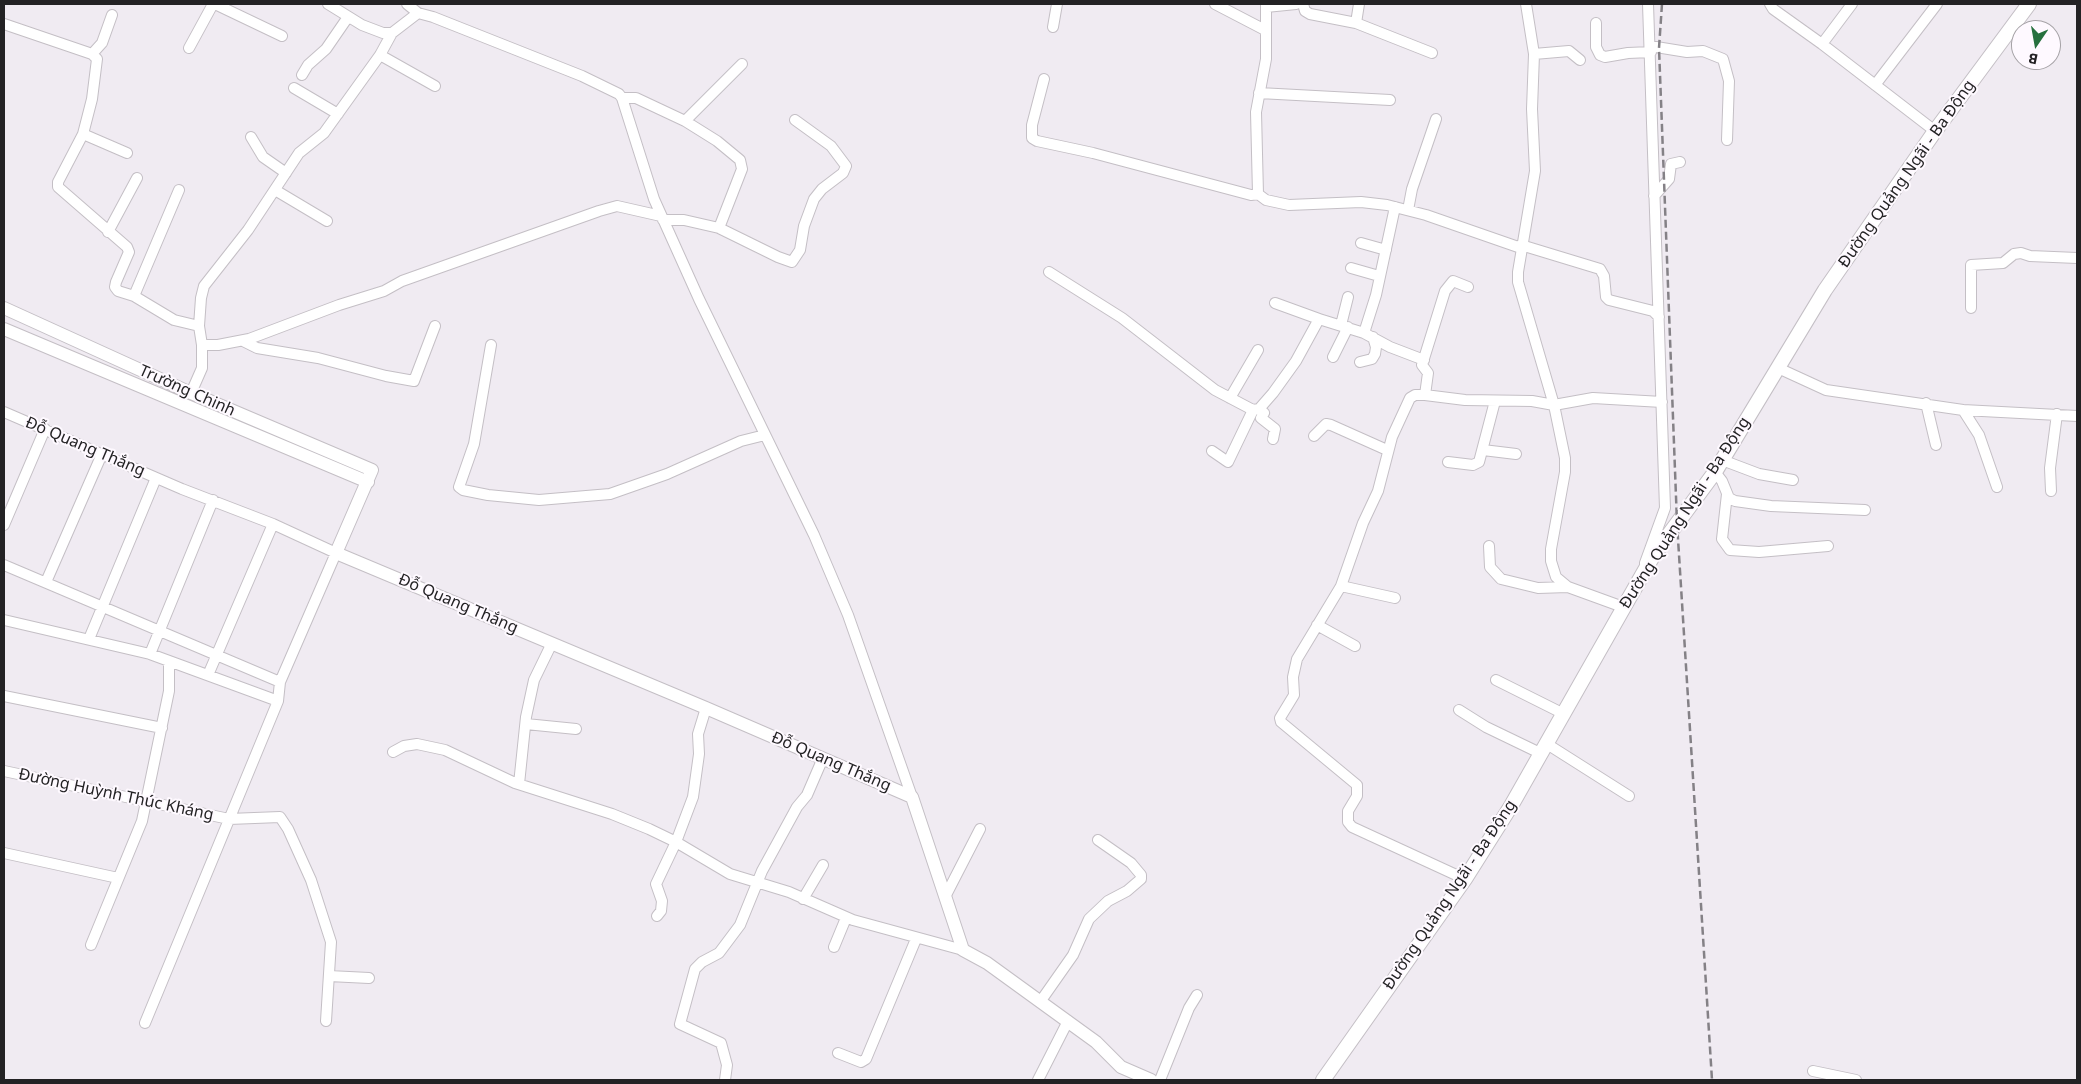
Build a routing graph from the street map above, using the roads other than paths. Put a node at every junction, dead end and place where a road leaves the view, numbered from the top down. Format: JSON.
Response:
{"nodes":[{"id":1,"x":214,"y":4,"type":"edge"},
{"id":2,"x":407,"y":4,"type":"edge"},
{"id":3,"x":1057,"y":4,"type":"edge"},
{"id":4,"x":1215,"y":4,"type":"edge"},
{"id":5,"x":1296,"y":4,"type":"edge"},
{"id":6,"x":1303,"y":4,"type":"edge"},
{"id":7,"x":1359,"y":4,"type":"edge"},
{"id":8,"x":1526,"y":4,"type":"edge"},
{"id":9,"x":1648,"y":4,"type":"edge"},
{"id":10,"x":1770,"y":4,"type":"edge"},
{"id":11,"x":1852,"y":4,"type":"edge"},
{"id":12,"x":1937,"y":4,"type":"edge"},
{"id":13,"x":2029,"y":4,"type":"edge"},
{"id":14,"x":331,"y":5,"type":"edge"},
{"id":15,"x":1266,"y":5,"type":"edge"},
{"id":16,"x":418,"y":13,"type":"junction"},
{"id":17,"x":112,"y":15,"type":"dead end"},
{"id":18,"x":348,"y":16,"type":"junction"},
{"id":19,"x":1356,"y":23,"type":"junction"},
{"id":20,"x":1596,"y":23,"type":"dead end"},
{"id":21,"x":4,"y":24,"type":"edge"},
{"id":22,"x":1053,"y":27,"type":"dead end"},
{"id":23,"x":1265,"y":30,"type":"junction"},
{"id":24,"x":392,"y":33,"type":"junction"},
{"id":25,"x":282,"y":36,"type":"dead end"},
{"id":26,"x":1822,"y":44,"type":"junction"},
{"id":27,"x":189,"y":48,"type":"dead end"},
{"id":28,"x":1650,"y":49,"type":"junction"},
{"id":29,"x":1432,"y":53,"type":"dead end"},
{"id":30,"x":92,"y":54,"type":"junction"},
{"id":31,"x":380,"y":54,"type":"junction"},
{"id":32,"x":1534,"y":54,"type":"junction"},
{"id":33,"x":1580,"y":60,"type":"dead end"},
{"id":34,"x":742,"y":64,"type":"dead end"},
{"id":35,"x":302,"y":75,"type":"dead end"},
{"id":36,"x":1044,"y":79,"type":"dead end"},
{"id":37,"x":1875,"y":85,"type":"junction"},
{"id":38,"x":435,"y":86,"type":"dead end"},
{"id":39,"x":294,"y":88,"type":"dead end"},
{"id":40,"x":1260,"y":93,"type":"junction"},
{"id":41,"x":622,"y":98,"type":"junction"},
{"id":42,"x":1390,"y":100,"type":"dead end"},
{"id":43,"x":338,"y":114,"type":"junction"},
{"id":44,"x":1436,"y":119,"type":"dead end"},
{"id":45,"x":795,"y":120,"type":"dead end"},
{"id":46,"x":685,"y":121,"type":"junction"},
{"id":47,"x":1935,"y":131,"type":"junction"},
{"id":48,"x":83,"y":134,"type":"junction"},
{"id":49,"x":251,"y":136,"type":"dead end"},
{"id":50,"x":1727,"y":140,"type":"dead end"},
{"id":51,"x":127,"y":154,"type":"dead end"},
{"id":52,"x":1680,"y":162,"type":"dead end"},
{"id":53,"x":286,"y":173,"type":"junction"},
{"id":54,"x":137,"y":178,"type":"dead end"},
{"id":55,"x":180,"y":190,"type":"dead end"},
{"id":56,"x":275,"y":190,"type":"junction"},
{"id":57,"x":1258,"y":194,"type":"junction"},
{"id":58,"x":1654,"y":196,"type":"junction"},
{"id":59,"x":1395,"y":207,"type":"junction"},
{"id":60,"x":1408,"y":210,"type":"junction"},
{"id":61,"x":662,"y":218,"type":"junction"},
{"id":62,"x":327,"y":221,"type":"dead end"},
{"id":63,"x":719,"y":228,"type":"junction"},
{"id":64,"x":108,"y":232,"type":"junction"},
{"id":65,"x":1361,"y":243,"type":"dead end"},
{"id":66,"x":1521,"y":246,"type":"junction"},
{"id":67,"x":1386,"y":250,"type":"junction"},
{"id":68,"x":2077,"y":258,"type":"edge"},
{"id":69,"x":1352,"y":268,"type":"dead end"},
{"id":70,"x":1049,"y":272,"type":"dead end"},
{"id":71,"x":1379,"y":276,"type":"junction"},
{"id":72,"x":1468,"y":287,"type":"dead end"},
{"id":73,"x":134,"y":296,"type":"junction"},
{"id":74,"x":1348,"y":297,"type":"dead end"},
{"id":75,"x":1275,"y":303,"type":"dead end"},
{"id":76,"x":4,"y":308,"type":"edge"},
{"id":77,"x":1971,"y":308,"type":"dead end"},
{"id":78,"x":1659,"y":317,"type":"junction"},
{"id":79,"x":1319,"y":319,"type":"junction"},
{"id":80,"x":199,"y":326,"type":"junction"},
{"id":81,"x":435,"y":326,"type":"dead end"},
{"id":82,"x":1344,"y":326,"type":"junction"},
{"id":83,"x":4,"y":330,"type":"edge"},
{"id":84,"x":1369,"y":335,"type":"junction"},
{"id":85,"x":243,"y":341,"type":"junction"},
{"id":86,"x":202,"y":345,"type":"junction"},
{"id":87,"x":491,"y":345,"type":"dead end"},
{"id":88,"x":1258,"y":350,"type":"dead end"},
{"id":89,"x":1333,"y":357,"type":"dead end"},
{"id":90,"x":1424,"y":360,"type":"junction"},
{"id":91,"x":1360,"y":362,"type":"dead end"},
{"id":92,"x":1778,"y":368,"type":"junction"},
{"id":93,"x":191,"y":393,"type":"junction"},
{"id":94,"x":1425,"y":395,"type":"junction"},
{"id":95,"x":1230,"y":398,"type":"junction"},
{"id":96,"x":1495,"y":402,"type":"junction"},
{"id":97,"x":1662,"y":402,"type":"junction"},
{"id":98,"x":1926,"y":404,"type":"junction"},
{"id":99,"x":1554,"y":405,"type":"junction"},
{"id":100,"x":1256,"y":410,"type":"junction"},
{"id":101,"x":1963,"y":410,"type":"junction"},
{"id":102,"x":4,"y":412,"type":"edge"},
{"id":103,"x":2057,"y":414,"type":"junction"},
{"id":104,"x":2077,"y":416,"type":"edge"},
{"id":105,"x":46,"y":429,"type":"junction"},
{"id":106,"x":765,"y":435,"type":"junction"},
{"id":107,"x":1314,"y":436,"type":"dead end"},
{"id":108,"x":1273,"y":439,"type":"dead end"},
{"id":109,"x":1936,"y":445,"type":"dead end"},
{"id":110,"x":1387,"y":450,"type":"junction"},
{"id":111,"x":1482,"y":450,"type":"junction"},
{"id":112,"x":1212,"y":451,"type":"dead end"},
{"id":113,"x":102,"y":454,"type":"junction"},
{"id":114,"x":1516,"y":454,"type":"dead end"},
{"id":115,"x":1722,"y":460,"type":"junction"},
{"id":116,"x":1448,"y":462,"type":"dead end"},
{"id":117,"x":1715,"y":472,"type":"junction"},
{"id":118,"x":156,"y":478,"type":"junction"},
{"id":119,"x":1793,"y":480,"type":"dead end"},
{"id":120,"x":368,"y":482,"type":"junction"},
{"id":121,"x":1997,"y":487,"type":"dead end"},
{"id":122,"x":2051,"y":491,"type":"dead end"},
{"id":123,"x":1727,"y":494,"type":"junction"},
{"id":124,"x":213,"y":500,"type":"junction"},
{"id":125,"x":1864,"y":510,"type":"dead end"},
{"id":126,"x":4,"y":524,"type":"edge"},
{"id":127,"x":273,"y":524,"type":"junction"},
{"id":128,"x":1489,"y":546,"type":"dead end"},
{"id":129,"x":1828,"y":546,"type":"dead end"},
{"id":130,"x":336,"y":553,"type":"junction"},
{"id":131,"x":4,"y":564,"type":"edge"},
{"id":132,"x":1641,"y":578,"type":"junction"},
{"id":133,"x":46,"y":582,"type":"junction"},
{"id":134,"x":1341,"y":586,"type":"junction"},
{"id":135,"x":1568,"y":587,"type":"junction"},
{"id":136,"x":1394,"y":598,"type":"dead end"},
{"id":137,"x":1623,"y":607,"type":"junction"},
{"id":138,"x":102,"y":608,"type":"junction"},
{"id":139,"x":4,"y":620,"type":"edge"},
{"id":140,"x":1317,"y":625,"type":"junction"},
{"id":141,"x":160,"y":631,"type":"junction"},
{"id":142,"x":89,"y":639,"type":"junction"},
{"id":143,"x":552,"y":643,"type":"junction"},
{"id":144,"x":1355,"y":646,"type":"dead end"},
{"id":145,"x":150,"y":654,"type":"junction"},
{"id":146,"x":216,"y":655,"type":"junction"},
{"id":147,"x":169,"y":662,"type":"junction"},
{"id":148,"x":208,"y":675,"type":"junction"},
{"id":149,"x":1496,"y":680,"type":"dead end"},
{"id":150,"x":280,"y":682,"type":"junction"},
{"id":151,"x":4,"y":696,"type":"edge"},
{"id":152,"x":278,"y":702,"type":"junction"},
{"id":153,"x":706,"y":708,"type":"junction"},
{"id":154,"x":1459,"y":710,"type":"dead end"},
{"id":155,"x":1564,"y":714,"type":"junction"},
{"id":156,"x":526,"y":724,"type":"junction"},
{"id":157,"x":162,"y":728,"type":"junction"},
{"id":158,"x":576,"y":729,"type":"dead end"},
{"id":159,"x":1544,"y":749,"type":"junction"},
{"id":160,"x":393,"y":752,"type":"dead end"},
{"id":161,"x":823,"y":758,"type":"junction"},
{"id":162,"x":4,"y":771,"type":"edge"},
{"id":163,"x":519,"y":784,"type":"junction"},
{"id":164,"x":1629,"y":796,"type":"dead end"},
{"id":165,"x":912,"y":797,"type":"junction"},
{"id":166,"x":146,"y":800,"type":"junction"},
{"id":167,"x":229,"y":819,"type":"junction"},
{"id":168,"x":980,"y":829,"type":"dead end"},
{"id":169,"x":1098,"y":840,"type":"dead end"},
{"id":170,"x":676,"y":842,"type":"junction"},
{"id":171,"x":4,"y":853,"type":"edge"},
{"id":172,"x":822,"y":865,"type":"dead end"},
{"id":173,"x":118,"y":878,"type":"junction"},
{"id":174,"x":1465,"y":879,"type":"junction"},
{"id":175,"x":758,"y":883,"type":"junction"},
{"id":176,"x":945,"y":897,"type":"junction"},
{"id":177,"x":802,"y":899,"type":"junction"},
{"id":178,"x":657,"y":916,"type":"dead end"},
{"id":179,"x":846,"y":918,"type":"junction"},
{"id":180,"x":916,"y":939,"type":"junction"},
{"id":181,"x":91,"y":945,"type":"dead end"},
{"id":182,"x":834,"y":947,"type":"dead end"},
{"id":183,"x":963,"y":950,"type":"junction"},
{"id":184,"x":329,"y":976,"type":"junction"},
{"id":185,"x":368,"y":978,"type":"dead end"},
{"id":186,"x":1197,"y":994,"type":"dead end"},
{"id":187,"x":1040,"y":1002,"type":"junction"},
{"id":188,"x":326,"y":1020,"type":"dead end"},
{"id":189,"x":1068,"y":1022,"type":"junction"},
{"id":190,"x":145,"y":1023,"type":"dead end"},
{"id":191,"x":838,"y":1053,"type":"dead end"},
{"id":192,"x":1813,"y":1071,"type":"dead end"},
{"id":193,"x":729,"y":1079,"type":"edge"},
{"id":194,"x":1038,"y":1080,"type":"edge"},
{"id":195,"x":1150,"y":1080,"type":"edge"},
{"id":196,"x":1160,"y":1080,"type":"edge"},
{"id":197,"x":1323,"y":1080,"type":"edge"},
{"id":198,"x":1856,"y":1080,"type":"edge"}],
"edges":[{"from":1,"to":25,"type":"street"},
{"from":1,"to":27,"type":"street"},
{"from":2,"to":16,"type":"street"},
{"from":3,"to":22,"type":"street"},
{"from":4,"to":23,"type":"street"},
{"from":5,"to":15,"type":"street"},
{"from":6,"to":19,"type":"street"},
{"from":7,"to":19,"type":"street"},
{"from":8,"to":32,"type":"street"},
{"from":9,"to":28,"type":"street"},
{"from":10,"to":26,"type":"street"},
{"from":11,"to":26,"type":"street"},
{"from":12,"to":37,"type":"street"},
{"from":13,"to":47,"type":"main road","name":"Đường Quảng Ngãi - Ba Động"},
{"from":14,"to":18,"type":"street"},
{"from":15,"to":23,"type":"street"},
{"from":16,"to":24,"type":"street"},
{"from":16,"to":41,"type":"street"},
{"from":17,"to":30,"type":"street"},
{"from":18,"to":24,"type":"street"},
{"from":18,"to":35,"type":"street"},
{"from":19,"to":29,"type":"street"},
{"from":20,"to":28,"type":"street"},
{"from":21,"to":30,"type":"street"},
{"from":23,"to":40,"type":"street"},
{"from":24,"to":31,"type":"street"},
{"from":26,"to":37,"type":"street"},
{"from":28,"to":50,"type":"street"},
{"from":28,"to":58,"type":"street"},
{"from":30,"to":48,"type":"street"},
{"from":31,"to":38,"type":"street"},
{"from":31,"to":43,"type":"street"},
{"from":32,"to":33,"type":"street"},
{"from":32,"to":66,"type":"street"},
{"from":34,"to":46,"type":"street"},
{"from":36,"to":57,"type":"street"},
{"from":37,"to":47,"type":"street"},
{"from":39,"to":43,"type":"street"},
{"from":40,"to":42,"type":"street"},
{"from":40,"to":57,"type":"street"},
{"from":41,"to":46,"type":"street"},
{"from":41,"to":61,"type":"street"},
{"from":43,"to":53,"type":"street"},
{"from":44,"to":60,"type":"street"},
{"from":45,"to":63,"type":"street"},
{"from":46,"to":63,"type":"street"},
{"from":47,"to":92,"type":"main road","name":"Đường Quảng Ngãi - Ba Động"},
{"from":48,"to":51,"type":"street"},
{"from":48,"to":64,"type":"street"},
{"from":49,"to":53,"type":"street"},
{"from":52,"to":58,"type":"street"},
{"from":53,"to":56,"type":"street"},
{"from":54,"to":64,"type":"street"},
{"from":55,"to":73,"type":"street"},
{"from":56,"to":62,"type":"street"},
{"from":56,"to":80,"type":"street"},
{"from":57,"to":59,"type":"street"},
{"from":58,"to":78,"type":"street"},
{"from":59,"to":60,"type":"street"},
{"from":59,"to":67,"type":"street"},
{"from":60,"to":66,"type":"street"},
{"from":61,"to":63,"type":"street"},
{"from":61,"to":85,"type":"street"},
{"from":61,"to":106,"type":"street"},
{"from":64,"to":73,"type":"street"},
{"from":65,"to":67,"type":"street"},
{"from":66,"to":78,"type":"street"},
{"from":66,"to":99,"type":"street"},
{"from":67,"to":71,"type":"street"},
{"from":68,"to":77,"type":"street"},
{"from":69,"to":71,"type":"street"},
{"from":70,"to":95,"type":"street"},
{"from":71,"to":84,"type":"street"},
{"from":72,"to":90,"type":"street"},
{"from":73,"to":80,"type":"street"},
{"from":74,"to":82,"type":"street"},
{"from":75,"to":79,"type":"street"},
{"from":76,"to":93,"type":"street","name":"Trường Chinh"},
{"from":78,"to":97,"type":"street"},
{"from":79,"to":82,"type":"street"},
{"from":79,"to":100,"type":"street"},
{"from":80,"to":86,"type":"street"},
{"from":81,"to":85,"type":"street"},
{"from":82,"to":84,"type":"street"},
{"from":82,"to":89,"type":"street"},
{"from":83,"to":120,"type":"street","name":"Trường Chinh"},
{"from":84,"to":90,"type":"street"},
{"from":84,"to":91,"type":"street"},
{"from":85,"to":86,"type":"street"},
{"from":86,"to":93,"type":"street"},
{"from":87,"to":106,"type":"street"},
{"from":88,"to":95,"type":"street"},
{"from":90,"to":94,"type":"street"},
{"from":92,"to":98,"type":"street"},
{"from":92,"to":115,"type":"main road","name":"Đường Quảng Ngãi - Ba Động"},
{"from":93,"to":120,"type":"street","name":"Trường Chinh"},
{"from":94,"to":96,"type":"street"},
{"from":94,"to":110,"type":"street"},
{"from":95,"to":100,"type":"street"},
{"from":96,"to":99,"type":"street"},
{"from":96,"to":111,"type":"street"},
{"from":97,"to":99,"type":"street"},
{"from":97,"to":132,"type":"street"},
{"from":98,"to":101,"type":"street"},
{"from":98,"to":109,"type":"street"},
{"from":99,"to":135,"type":"street"},
{"from":100,"to":108,"type":"street"},
{"from":100,"to":112,"type":"street"},
{"from":101,"to":103,"type":"street"},
{"from":101,"to":121,"type":"street"},
{"from":102,"to":105,"type":"street","name":"Đỗ Quang Thắng"},
{"from":103,"to":104,"type":"street"},
{"from":103,"to":122,"type":"street"},
{"from":105,"to":113,"type":"street","name":"Đỗ Quang Thắng"},
{"from":105,"to":126,"type":"street"},
{"from":106,"to":165,"type":"street"},
{"from":107,"to":110,"type":"street"},
{"from":110,"to":134,"type":"street"},
{"from":111,"to":114,"type":"street"},
{"from":111,"to":116,"type":"street"},
{"from":113,"to":118,"type":"street","name":"Đỗ Quang Thắng"},
{"from":113,"to":133,"type":"street"},
{"from":115,"to":117,"type":"main road","name":"Đường Quảng Ngãi - Ba Động"},
{"from":115,"to":119,"type":"street"},
{"from":117,"to":123,"type":"street"},
{"from":117,"to":132,"type":"main road","name":"Đường Quảng Ngãi - Ba Động"},
{"from":118,"to":124,"type":"street","name":"Đỗ Quang Thắng"},
{"from":118,"to":138,"type":"street"},
{"from":120,"to":130,"type":"street"},
{"from":123,"to":125,"type":"street"},
{"from":123,"to":129,"type":"street"},
{"from":124,"to":127,"type":"street","name":"Đỗ Quang Thắng"},
{"from":124,"to":141,"type":"street"},
{"from":127,"to":130,"type":"street","name":"Đỗ Quang Thắng"},
{"from":127,"to":146,"type":"street"},
{"from":128,"to":135,"type":"street"},
{"from":130,"to":143,"type":"street","name":"Đỗ Quang Thắng"},
{"from":130,"to":150,"type":"street"},
{"from":131,"to":133,"type":"street"},
{"from":132,"to":137,"type":"main road","name":"Đường Quảng Ngãi - Ba Động"},
{"from":133,"to":138,"type":"street"},
{"from":134,"to":136,"type":"street"},
{"from":134,"to":140,"type":"street"},
{"from":135,"to":137,"type":"street"},
{"from":137,"to":155,"type":"main road","name":"Đường Quảng Ngãi - Ba Động"},
{"from":138,"to":141,"type":"street"},
{"from":138,"to":142,"type":"street"},
{"from":139,"to":142,"type":"street"},
{"from":140,"to":144,"type":"street"},
{"from":140,"to":174,"type":"street"},
{"from":141,"to":145,"type":"street"},
{"from":141,"to":146,"type":"street"},
{"from":142,"to":145,"type":"street"},
{"from":143,"to":153,"type":"street","name":"Đỗ Quang Thắng"},
{"from":143,"to":156,"type":"street"},
{"from":145,"to":147,"type":"street"},
{"from":146,"to":148,"type":"street"},
{"from":146,"to":150,"type":"street"},
{"from":147,"to":148,"type":"street"},
{"from":147,"to":157,"type":"street"},
{"from":148,"to":152,"type":"street"},
{"from":149,"to":155,"type":"street"},
{"from":150,"to":152,"type":"street"},
{"from":151,"to":157,"type":"street"},
{"from":152,"to":167,"type":"street"},
{"from":153,"to":161,"type":"street","name":"Đỗ Quang Thắng"},
{"from":153,"to":170,"type":"street"},
{"from":154,"to":159,"type":"street"},
{"from":155,"to":159,"type":"main road","name":"Đường Quảng Ngãi - Ba Động"},
{"from":156,"to":158,"type":"street"},
{"from":156,"to":163,"type":"street"},
{"from":157,"to":166,"type":"street"},
{"from":159,"to":164,"type":"street"},
{"from":159,"to":174,"type":"main road","name":"Đường Quảng Ngãi - Ba Động"},
{"from":160,"to":163,"type":"street"},
{"from":161,"to":165,"type":"street","name":"Đỗ Quang Thắng"},
{"from":161,"to":175,"type":"street"},
{"from":162,"to":166,"type":"street","name":"Đường Huỳnh Thúc Kháng"},
{"from":163,"to":170,"type":"street"},
{"from":165,"to":176,"type":"street"},
{"from":166,"to":167,"type":"street","name":"Đường Huỳnh Thúc Kháng"},
{"from":166,"to":173,"type":"street"},
{"from":167,"to":184,"type":"street","name":"Đường Huỳnh Thúc Kháng"},
{"from":167,"to":190,"type":"street"},
{"from":168,"to":176,"type":"street"},
{"from":169,"to":187,"type":"street"},
{"from":170,"to":175,"type":"street"},
{"from":170,"to":178,"type":"street"},
{"from":171,"to":173,"type":"street"},
{"from":172,"to":177,"type":"street"},
{"from":173,"to":181,"type":"street"},
{"from":174,"to":197,"type":"main road","name":"Đường Quảng Ngãi - Ba Động"},
{"from":175,"to":177,"type":"street"},
{"from":175,"to":193,"type":"street"},
{"from":176,"to":183,"type":"street"},
{"from":177,"to":179,"type":"street"},
{"from":179,"to":180,"type":"street"},
{"from":179,"to":182,"type":"street"},
{"from":180,"to":183,"type":"street"},
{"from":180,"to":191,"type":"street"},
{"from":183,"to":187,"type":"street"},
{"from":184,"to":185,"type":"street"},
{"from":184,"to":188,"type":"street"},
{"from":186,"to":196,"type":"street"},
{"from":187,"to":189,"type":"street"},
{"from":189,"to":194,"type":"street"},
{"from":189,"to":195,"type":"street"},
{"from":192,"to":198,"type":"street"}]}
